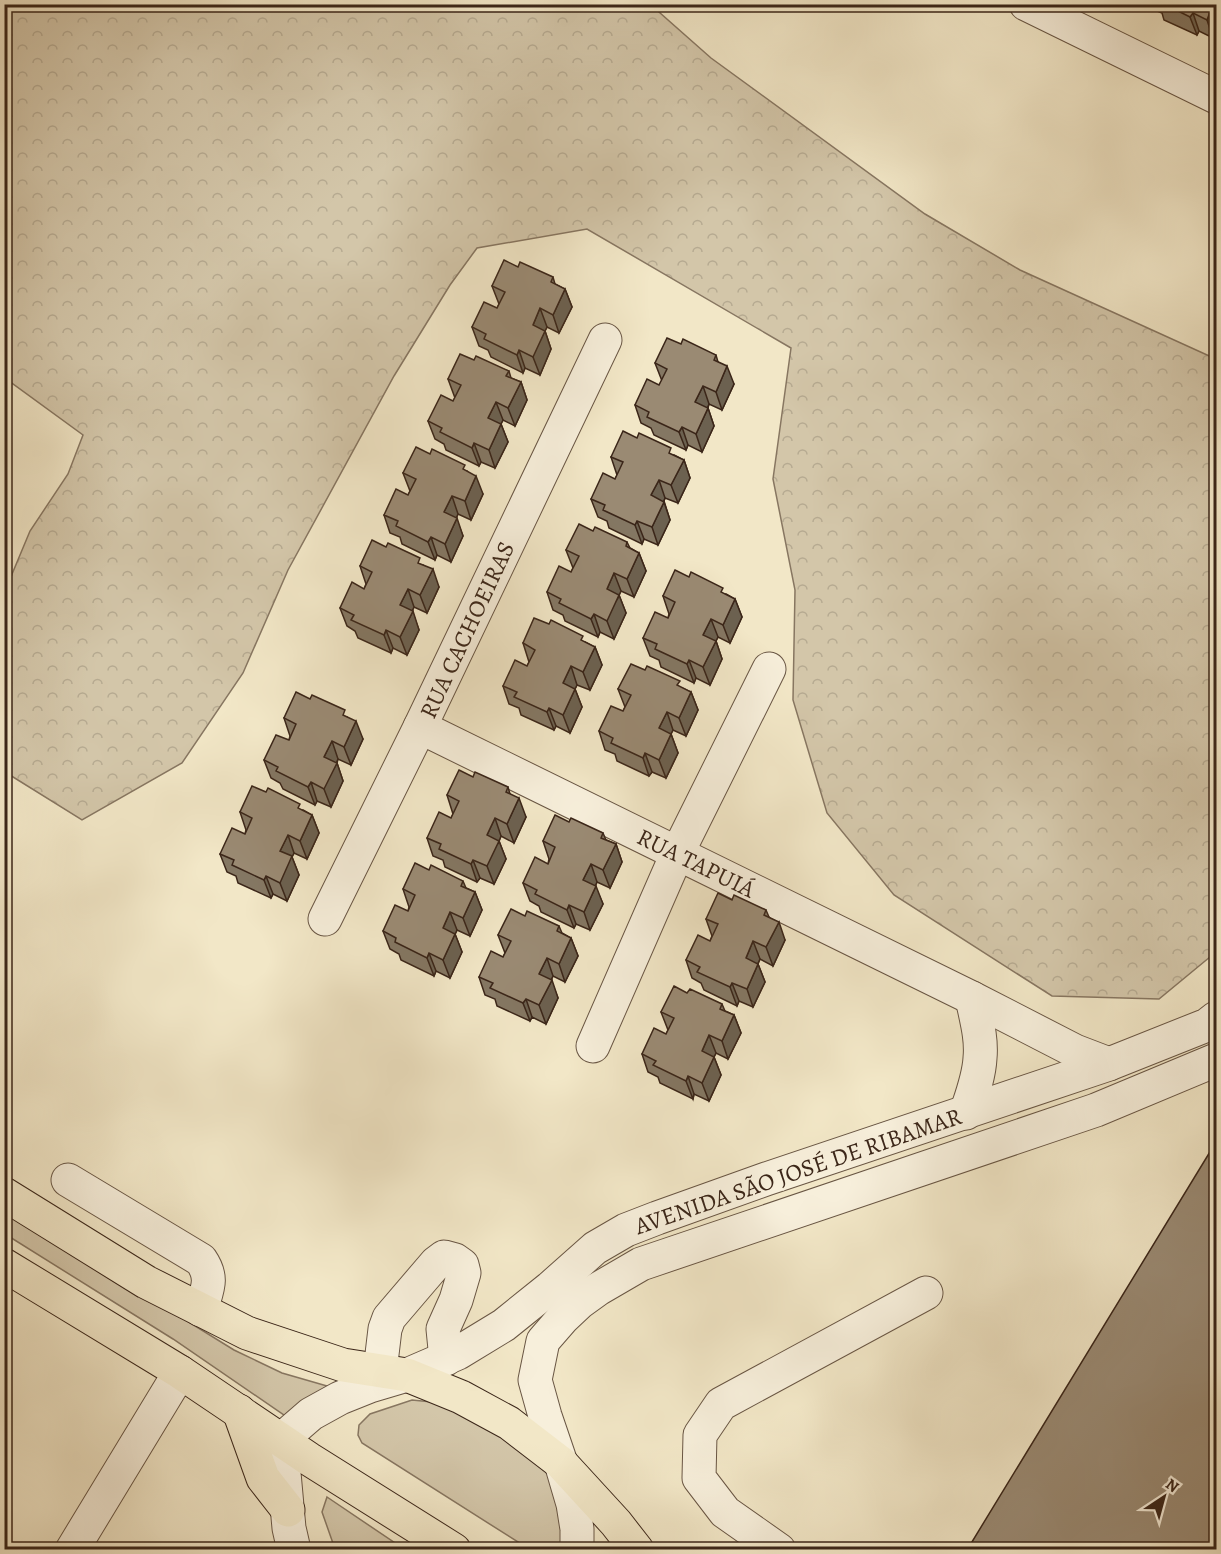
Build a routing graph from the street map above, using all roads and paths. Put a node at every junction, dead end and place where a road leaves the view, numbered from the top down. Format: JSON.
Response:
{"nodes":[{"id":1,"x":1026,"y":4,"type":"edge"},
{"id":2,"x":1080,"y":16,"type":"edge"},
{"id":3,"x":1216,"y":97,"type":"edge"},
{"id":4,"x":605,"y":340,"type":"dead end"},
{"id":5,"x":769,"y":669,"type":"dead end"},
{"id":6,"x":420,"y":727,"type":"junction"},
{"id":7,"x":677,"y":854,"type":"junction"},
{"id":8,"x":326,"y":918,"type":"dead end"},
{"id":9,"x":972,"y":998,"type":"junction"},
{"id":10,"x":1216,"y":1018,"type":"edge"},
{"id":11,"x":593,"y":1046,"type":"dead end"},
{"id":12,"x":1216,"y":1060,"type":"edge"},
{"id":13,"x":1109,"y":1064,"type":"junction"},
{"id":14,"x":1021,"y":1094,"type":"junction"},
{"id":15,"x":966,"y":1113,"type":"junction"},
{"id":16,"x":1035,"y":1131,"type":"junction"},
{"id":17,"x":68,"y":1180,"type":"dead end"},
{"id":18,"x":4,"y":1194,"type":"edge"},
{"id":19,"x":595,"y":1248,"type":"junction"},
{"id":20,"x":4,"y":1265,"type":"edge"},
{"id":21,"x":613,"y":1281,"type":"junction"},
{"id":22,"x":926,"y":1293,"type":"dead end"},
{"id":23,"x":201,"y":1310,"type":"junction"},
{"id":24,"x":446,"y":1359,"type":"junction"},
{"id":25,"x":180,"y":1372,"type":"junction"},
{"id":26,"x":394,"y":1373,"type":"junction"},
{"id":27,"x":239,"y":1411,"type":"junction"},
{"id":28,"x":281,"y":1440,"type":"junction"},
{"id":29,"x":561,"y":1463,"type":"junction"},
{"id":30,"x":288,"y":1510,"type":"junction"},
{"id":31,"x":72,"y":1550,"type":"edge"},
{"id":32,"x":294,"y":1550,"type":"edge"},
{"id":33,"x":454,"y":1550,"type":"edge"},
{"id":34,"x":577,"y":1550,"type":"edge"},
{"id":35,"x":637,"y":1550,"type":"edge"},
{"id":36,"x":779,"y":1550,"type":"edge"}],
"edges":[{"from":1,"to":2,"type":"street"},
{"from":2,"to":3,"type":"street"},
{"from":4,"to":6,"type":"street","name":"RUA CACHOEIRAS"},
{"from":5,"to":7,"type":"street"},
{"from":6,"to":7,"type":"street","name":"RUA TAPUIÁ"},
{"from":6,"to":8,"type":"street","name":"RUA CACHOEIRAS"},
{"from":7,"to":9,"type":"street","name":"RUA TAPUIÁ"},
{"from":7,"to":11,"type":"street"},
{"from":9,"to":13,"type":"street","name":"RUA TAPUIÁ"},
{"from":9,"to":15,"type":"street"},
{"from":10,"to":13,"type":"street","name":"AVENIDA SÃO JOSÉ DE RIBAMAR"},
{"from":12,"to":16,"type":"street","name":"AVENIDA SÃO JOSÉ DE RIBAMAR"},
{"from":13,"to":14,"type":"street","name":"AVENIDA SÃO JOSÉ DE RIBAMAR"},
{"from":14,"to":15,"type":"street","name":"AVENIDA SÃO JOSÉ DE RIBAMAR"},
{"from":14,"to":16,"type":"street"},
{"from":15,"to":19,"type":"street","name":"AVENIDA SÃO JOSÉ DE RIBAMAR"},
{"from":16,"to":21,"type":"street","name":"AVENIDA SÃO JOSÉ DE RIBAMAR"},
{"from":17,"to":23,"type":"street"},
{"from":18,"to":23,"type":"main road"},
{"from":19,"to":21,"type":"street"},
{"from":19,"to":24,"type":"street","name":"AVENIDA SÃO JOSÉ DE RIBAMAR"},
{"from":20,"to":25,"type":"main road"},
{"from":21,"to":29,"type":"street","name":"AVENIDA SÃO JOSÉ DE RIBAMAR"},
{"from":22,"to":36,"type":"street"},
{"from":23,"to":26,"type":"main road"},
{"from":24,"to":26,"type":"street","name":"AVENIDA SÃO JOSÉ DE RIBAMAR"},
{"from":24,"to":26,"type":"street"},
{"from":25,"to":27,"type":"main road"},
{"from":25,"to":31,"type":"street"},
{"from":26,"to":28,"type":"street","name":"AVENIDA SÃO JOSÉ DE RIBAMAR"},
{"from":26,"to":29,"type":"main road"},
{"from":27,"to":28,"type":"main road"},
{"from":27,"to":30,"type":"main road"},
{"from":28,"to":30,"type":"street"},
{"from":28,"to":33,"type":"main road"},
{"from":29,"to":34,"type":"street","name":"AVENIDA SÃO JOSÉ DE RIBAMAR"},
{"from":29,"to":35,"type":"main road"},
{"from":30,"to":32,"type":"street"}]}
